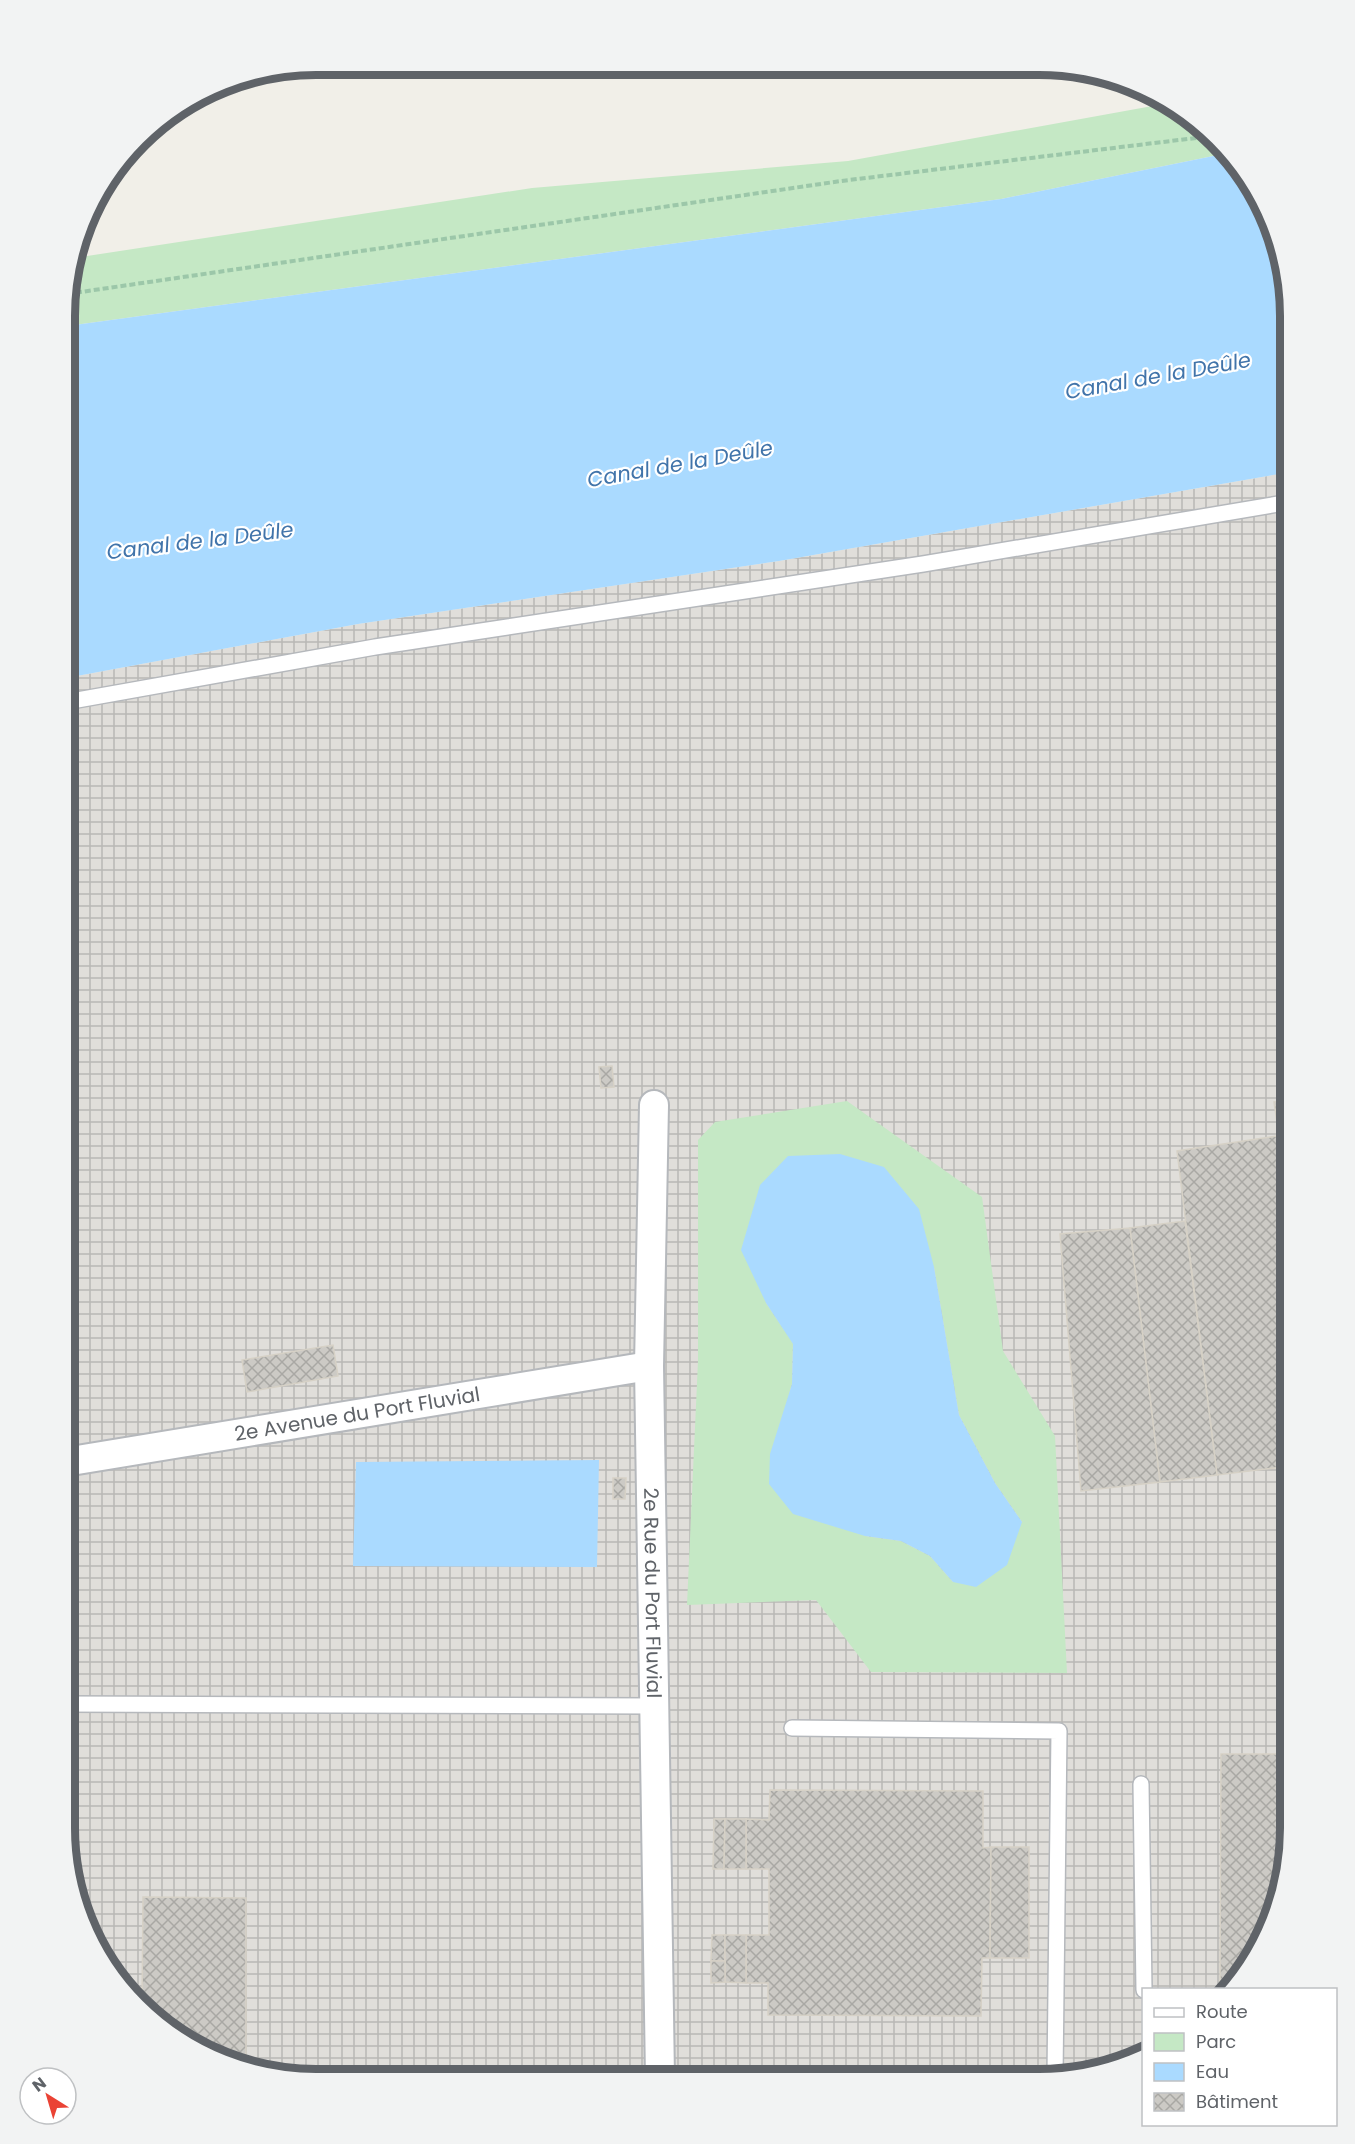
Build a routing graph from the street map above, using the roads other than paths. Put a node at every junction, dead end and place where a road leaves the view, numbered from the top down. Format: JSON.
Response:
{"nodes":[{"id":1,"x":1280,"y":504,"type":"edge"},
{"id":2,"x":75,"y":700,"type":"edge"},
{"id":3,"x":654,"y":1105,"type":"dead end"},
{"id":4,"x":650,"y":1366,"type":"junction"},
{"id":5,"x":75,"y":1460,"type":"edge"},
{"id":6,"x":75,"y":1704,"type":"edge"},
{"id":7,"x":654,"y":1706,"type":"junction"},
{"id":8,"x":792,"y":1728,"type":"dead end"},
{"id":9,"x":1142,"y":1784,"type":"dead end"},
{"id":10,"x":1144,"y":1988,"type":"edge"},
{"id":11,"x":1055,"y":2068,"type":"edge"},
{"id":12,"x":660,"y":2069,"type":"edge"}],
"edges":[{"from":1,"to":2,"type":"lane"},
{"from":3,"to":4,"type":"street","name":"2e Rue du Port Fluvial"},
{"from":4,"to":5,"type":"street","name":"2e Avenue du Port Fluvial"},
{"from":4,"to":7,"type":"street","name":"2e Rue du Port Fluvial"},
{"from":6,"to":7,"type":"lane"},
{"from":7,"to":12,"type":"street","name":"2e Rue du Port Fluvial"},
{"from":8,"to":11,"type":"lane"},
{"from":9,"to":10,"type":"lane"}]}
